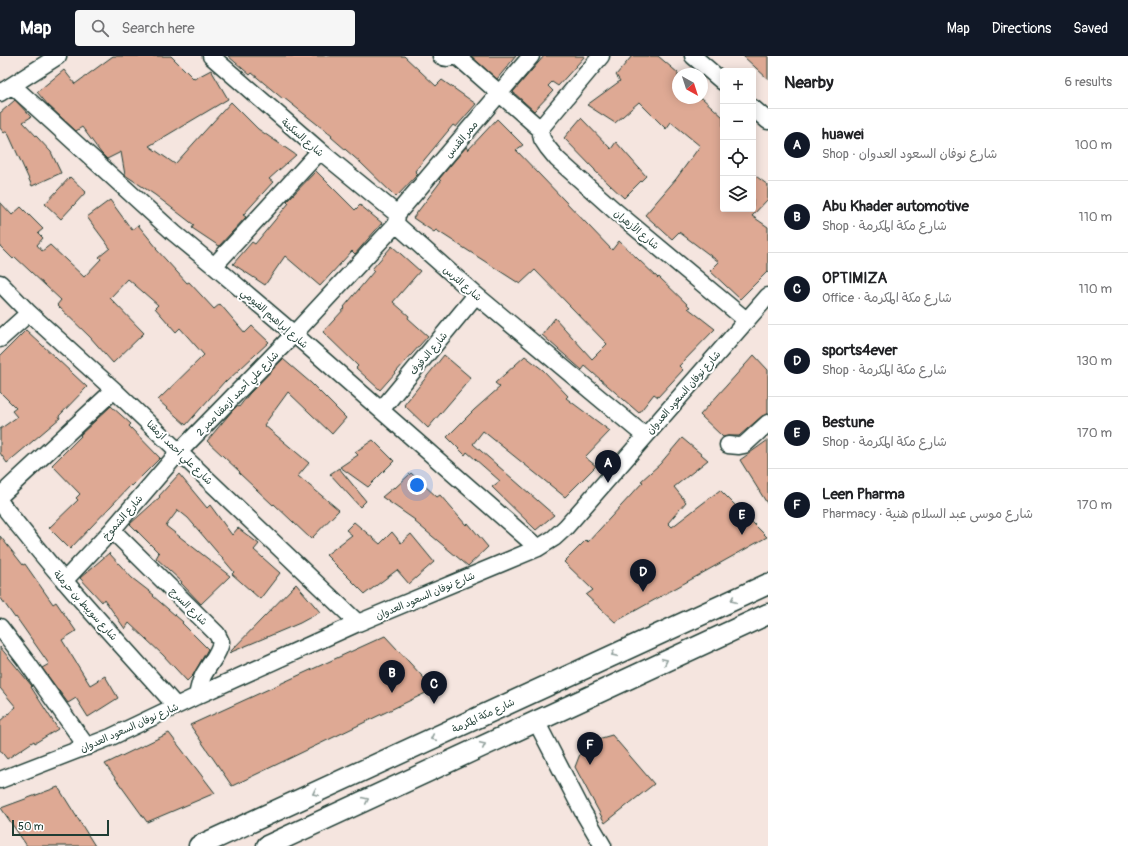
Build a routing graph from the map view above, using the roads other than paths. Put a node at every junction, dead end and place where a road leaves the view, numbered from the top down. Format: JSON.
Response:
{"nodes":[{"id":1,"x":58,"y":56,"type":"edge"},
{"id":2,"x":211,"y":56,"type":"edge"},
{"id":3,"x":441,"y":56,"type":"edge"},
{"id":4,"x":457,"y":56,"type":"edge"},
{"id":5,"x":531,"y":56,"type":"edge"},
{"id":6,"x":601,"y":56,"type":"edge"},
{"id":7,"x":693,"y":56,"type":"edge"},
{"id":8,"x":720,"y":79,"type":"edge"},
{"id":9,"x":7,"y":89,"type":"edge"},
{"id":10,"x":499,"y":93,"type":"junction"},
{"id":11,"x":756,"y":111,"type":"edge"},
{"id":12,"x":768,"y":121,"type":"edge"},
{"id":13,"x":540,"y":129,"type":"junction"},
{"id":14,"x":320,"y":151,"type":"junction"},
{"id":15,"x":397,"y":219,"type":"junction"},
{"id":16,"x":214,"y":266,"type":"junction"},
{"id":17,"x":0,"y":283,"type":"edge"},
{"id":18,"x":476,"y":295,"type":"junction"},
{"id":19,"x":768,"y":296,"type":"edge"},
{"id":20,"x":29,"y":313,"type":"junction"},
{"id":21,"x":746,"y":320,"type":"junction"},
{"id":22,"x":294,"y":334,"type":"junction"},
{"id":23,"x":0,"y":339,"type":"edge"},
{"id":24,"x":114,"y":390,"type":"junction"},
{"id":25,"x":381,"y":410,"type":"junction"},
{"id":26,"x":768,"y":423,"type":"edge"},
{"id":27,"x":645,"y":436,"type":"junction"},
{"id":28,"x":728,"y":445,"type":"dead end"},
{"id":29,"x":179,"y":452,"type":"junction"},
{"id":30,"x":0,"y":496,"type":"edge"},
{"id":31,"x":0,"y":502,"type":"edge"},
{"id":32,"x":112,"y":530,"type":"junction"},
{"id":33,"x":538,"y":548,"type":"junction"},
{"id":34,"x":64,"y":581,"type":"junction"},
{"id":35,"x":768,"y":584,"type":"edge"},
{"id":36,"x":768,"y":614,"type":"edge"},
{"id":37,"x":358,"y":623,"type":"junction"},
{"id":38,"x":0,"y":627,"type":"edge"},
{"id":39,"x":197,"y":696,"type":"junction"},
{"id":40,"x":176,"y":706,"type":"junction"},
{"id":41,"x":536,"y":721,"type":"junction"},
{"id":42,"x":87,"y":747,"type":"junction"},
{"id":43,"x":0,"y":780,"type":"edge"},
{"id":44,"x":199,"y":846,"type":"edge"},
{"id":45,"x":267,"y":846,"type":"edge"},
{"id":46,"x":603,"y":846,"type":"edge"}],
"edges":[{"from":1,"to":9,"type":"street"},
{"from":2,"to":14,"type":"street","name":"شارع السكينة"},
{"from":3,"to":4,"type":"street"},
{"from":4,"to":10,"type":"street","name":"شارع الأزهران"},
{"from":5,"to":10,"type":"street","name":"ممر القدس"},
{"from":6,"to":13,"type":"street"},
{"from":7,"to":8,"type":"street"},
{"from":9,"to":16,"type":"street","name":"شارع إبراهيم الفيومي"},
{"from":10,"to":13,"type":"street","name":"شارع الأزهران"},
{"from":10,"to":15,"type":"street","name":"ممر القدس"},
{"from":11,"to":12,"type":"street"},
{"from":13,"to":21,"type":"street","name":"شارع الأزهران"},
{"from":14,"to":15,"type":"street","name":"شارع السكينة"},
{"from":14,"to":16,"type":"street"},
{"from":15,"to":18,"type":"street","name":"شارع الترس"},
{"from":15,"to":22,"type":"street"},
{"from":16,"to":22,"type":"street","name":"شارع إبراهيم الفيومي"},
{"from":17,"to":20,"type":"street","name":"شارع علي أحمد ازمقنا"},
{"from":18,"to":25,"type":"street","name":"شارع الدفوف"},
{"from":18,"to":27,"type":"street","name":"شارع الترس"},
{"from":19,"to":21,"type":"street","name":"شارع نوفان السعود العدوان"},
{"from":20,"to":23,"type":"street"},
{"from":20,"to":24,"type":"street","name":"شارع علي أحمد ازمقنا"},
{"from":21,"to":27,"type":"street","name":"شارع نوفان السعود العدوان"},
{"from":22,"to":25,"type":"street","name":"شارع إبراهيم الفيومي"},
{"from":22,"to":29,"type":"street","name":"شارع علي أحمد ازمقنا ممر 2"},
{"from":24,"to":29,"type":"street","name":"شارع علي أحمد ازمقنا"},
{"from":24,"to":30,"type":"street"},
{"from":25,"to":33,"type":"street","name":"شارع إبراهيم الفيومي"},
{"from":26,"to":28,"type":"street"},
{"from":27,"to":33,"type":"street","name":"شارع نوفان السعود العدوان"},
{"from":29,"to":32,"type":"street","name":"شارع الشموخ"},
{"from":29,"to":37,"type":"street","name":"شارع علي أحمد ازمقنا"},
{"from":31,"to":34,"type":"street","name":"شارع سويبط بن حرملة"},
{"from":32,"to":34,"type":"street","name":"شارع الشموخ"},
{"from":32,"to":39,"type":"street","name":"شارع السرج"},
{"from":33,"to":37,"type":"street","name":"شارع نوفان السعود العدوان"},
{"from":34,"to":40,"type":"street","name":"شارع سويبط بن حرملة"},
{"from":35,"to":44,"type":"main road","name":"شارع مكة المكرمة","one_way":true},
{"from":41,"to":36,"type":"main road","one_way":true},
{"from":37,"to":39,"type":"street","name":"شارع نوفان السعود العدوان"},
{"from":38,"to":42,"type":"street"},
{"from":39,"to":40,"type":"street","name":"شارع نوفان السعود العدوان"},
{"from":40,"to":42,"type":"street","name":"شارع نوفان السعود العدوان"},
{"from":45,"to":41,"type":"main road","one_way":true},
{"from":41,"to":46,"type":"street"},
{"from":42,"to":43,"type":"street","name":"شارع نوفان السعود العدوان"}]}
